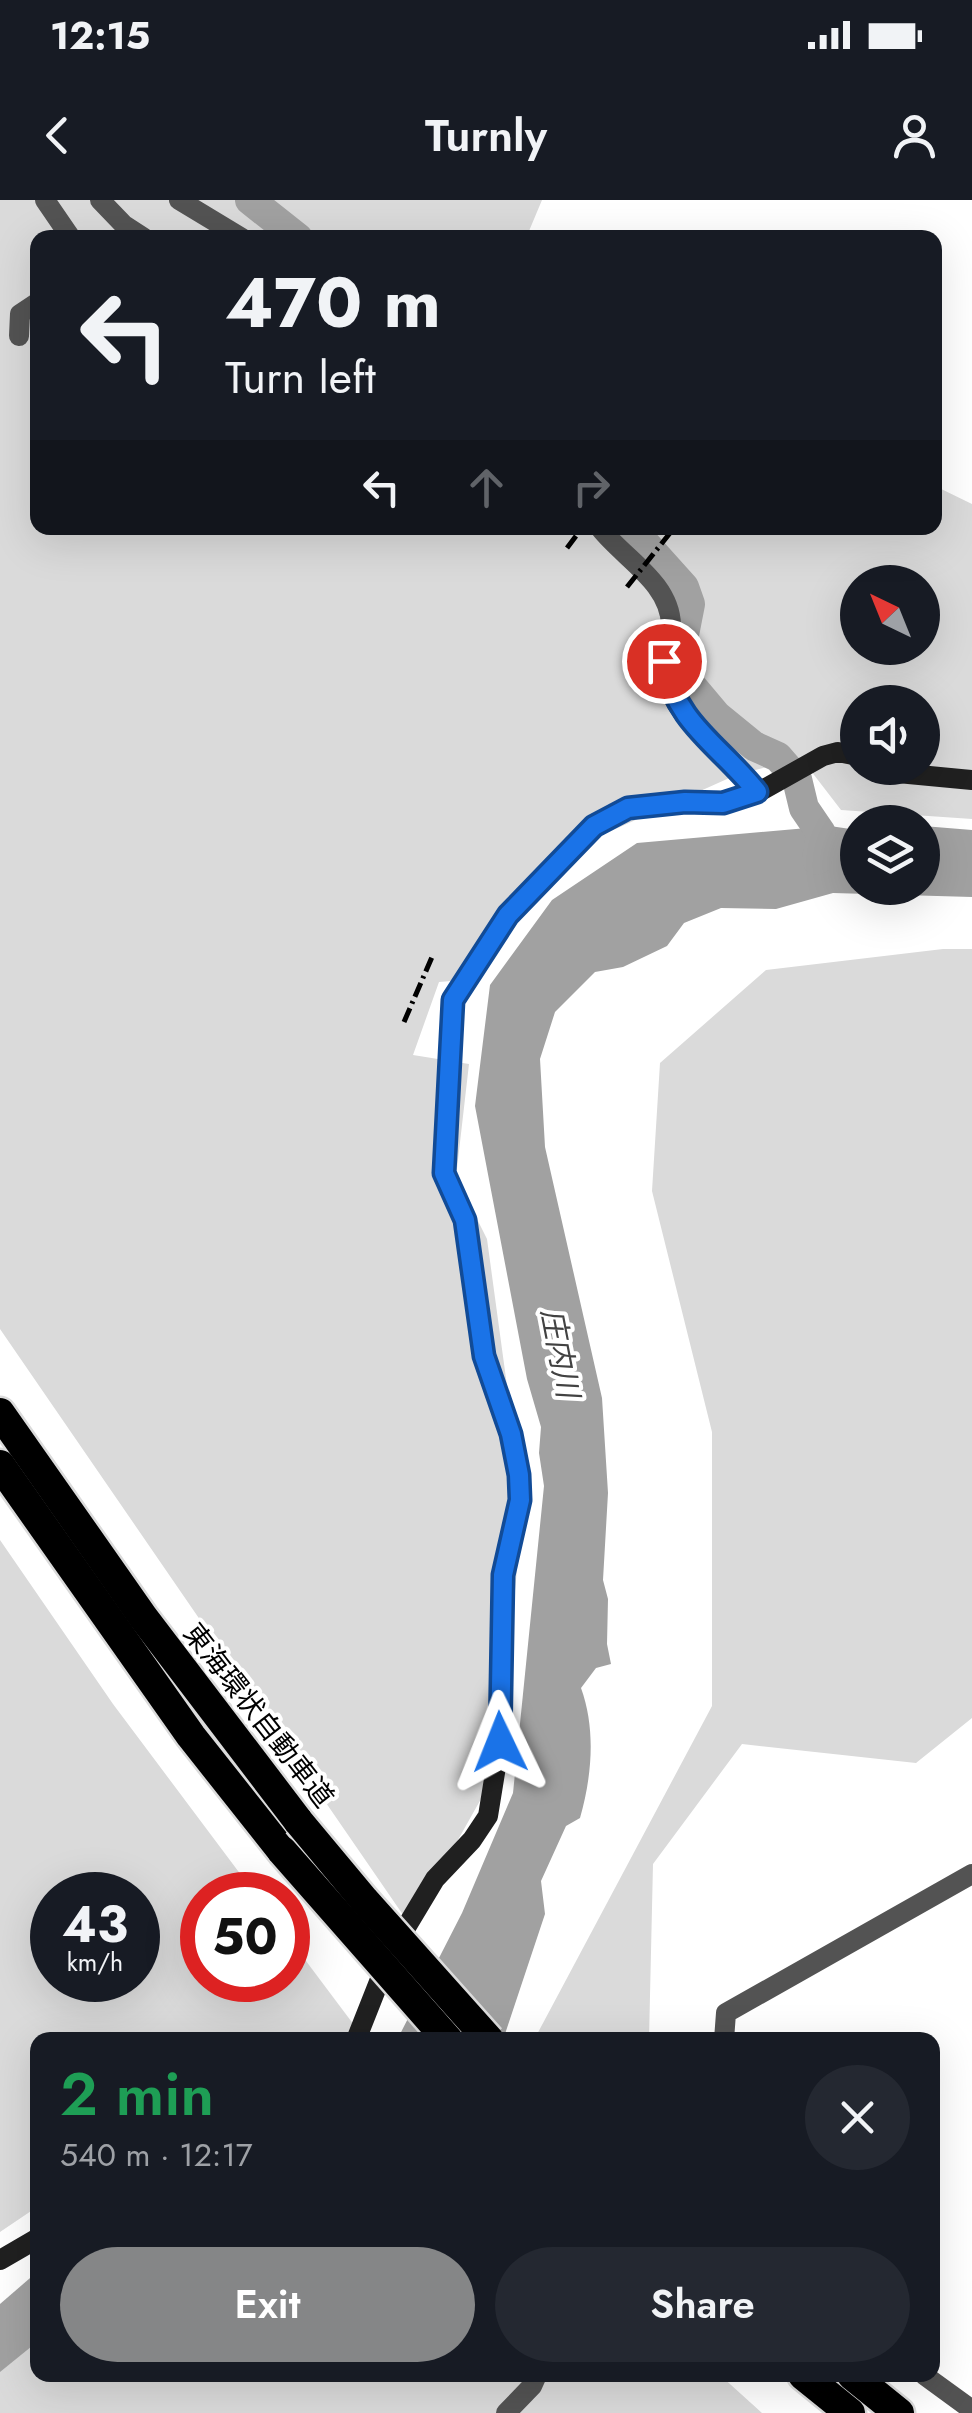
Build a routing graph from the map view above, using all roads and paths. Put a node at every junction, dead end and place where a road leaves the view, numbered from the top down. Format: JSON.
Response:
{"nodes":[{"id":1,"x":45,"y":200,"type":"edge"},
{"id":2,"x":100,"y":200,"type":"edge"},
{"id":3,"x":178,"y":200,"type":"edge"},
{"id":4,"x":66,"y":230,"type":"edge"},
{"id":5,"x":132,"y":230,"type":"edge"},
{"id":6,"x":229,"y":230,"type":"edge"},
{"id":7,"x":30,"y":307,"type":"edge"},
{"id":8,"x":19,"y":336,"type":"dead end"},
{"id":9,"x":607,"y":535,"type":"edge"},
{"id":10,"x":840,"y":752,"type":"edge"},
{"id":11,"x":940,"y":777,"type":"edge"},
{"id":12,"x":972,"y":780,"type":"edge"},
{"id":13,"x":762,"y":789,"type":"junction"},
{"id":14,"x":0,"y":1412,"type":"edge"},
{"id":15,"x":0,"y":1466,"type":"edge"},
{"id":16,"x":972,"y":1874,"type":"edge"},
{"id":17,"x":359,"y":2032,"type":"edge"},
{"id":18,"x":441,"y":2032,"type":"edge"},
{"id":19,"x":482,"y":2032,"type":"edge"},
{"id":20,"x":725,"y":2032,"type":"edge"},
{"id":21,"x":30,"y":2243,"type":"edge"},
{"id":22,"x":0,"y":2260,"type":"edge"},
{"id":23,"x":531,"y":2382,"type":"edge"},
{"id":24,"x":812,"y":2382,"type":"edge"},
{"id":25,"x":861,"y":2382,"type":"edge"},
{"id":26,"x":934,"y":2382,"type":"edge"},
{"id":27,"x":972,"y":2410,"type":"edge"},
{"id":28,"x":506,"y":2413,"type":"edge"},
{"id":29,"x":850,"y":2413,"type":"edge"},
{"id":30,"x":899,"y":2413,"type":"edge"}],
"edges":[{"from":1,"to":4,"type":"street"},
{"from":2,"to":5,"type":"street"},
{"from":3,"to":6,"type":"street"},
{"from":7,"to":8,"type":"street"},
{"from":9,"to":13,"type":"street"},
{"from":10,"to":13,"type":"main road"},
{"from":11,"to":12,"type":"main road"},
{"from":13,"to":17,"type":"main road"},
{"from":14,"to":19,"type":"highway","name":"東海環状自動車道","bridge":true},
{"from":15,"to":18,"type":"highway","bridge":true},
{"from":16,"to":20,"type":"street"},
{"from":21,"to":22,"type":"main road"},
{"from":23,"to":28,"type":"street"},
{"from":24,"to":29,"type":"highway"},
{"from":25,"to":30,"type":"highway"},
{"from":26,"to":27,"type":"street"}]}
